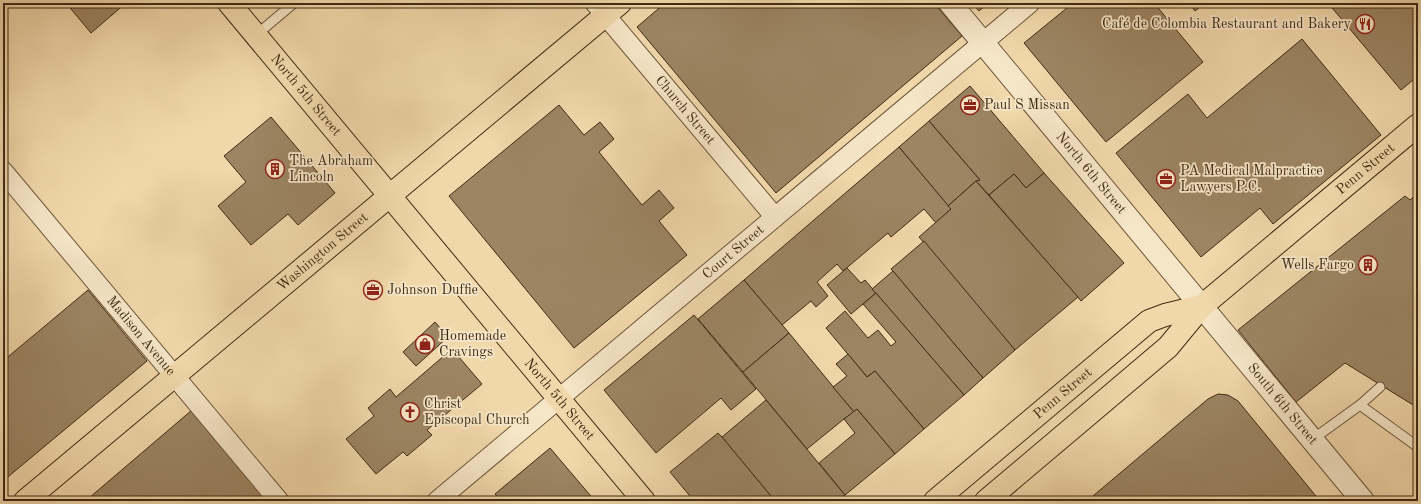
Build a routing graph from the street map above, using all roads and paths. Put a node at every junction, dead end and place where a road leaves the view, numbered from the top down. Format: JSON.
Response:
{"nodes":[{"id":1,"x":229,"y":3,"type":"edge"},
{"id":2,"x":294,"y":3,"type":"edge"},
{"id":3,"x":950,"y":3,"type":"edge"},
{"id":4,"x":1030,"y":3,"type":"edge"},
{"id":5,"x":607,"y":7,"type":"edge"},
{"id":6,"x":256,"y":35,"type":"junction"},
{"id":7,"x":983,"y":43,"type":"junction"},
{"id":8,"x":1418,"y":125,"type":"edge"},
{"id":9,"x":3,"y":171,"type":"edge"},
{"id":10,"x":390,"y":196,"type":"junction"},
{"id":11,"x":775,"y":217,"type":"junction"},
{"id":12,"x":1202,"y":306,"type":"junction"},
{"id":13,"x":174,"y":376,"type":"junction"},
{"id":14,"x":1380,"y":387,"type":"dead end"},
{"id":15,"x":559,"y":399,"type":"junction"},
{"id":16,"x":1360,"y":405,"type":"junction"},
{"id":17,"x":1313,"y":440,"type":"junction"},
{"id":18,"x":1418,"y":447,"type":"edge"},
{"id":19,"x":25,"y":501,"type":"edge"},
{"id":20,"x":279,"y":501,"type":"edge"},
{"id":21,"x":437,"y":501,"type":"edge"},
{"id":22,"x":644,"y":501,"type":"edge"},
{"id":23,"x":935,"y":501,"type":"edge"},
{"id":24,"x":986,"y":501,"type":"edge"},
{"id":25,"x":1364,"y":501,"type":"edge"}],
"edges":[{"from":1,"to":6,"type":"main road","name":"North 5th Street"},
{"from":2,"to":6,"type":"lane"},
{"from":3,"to":7,"type":"street","name":"North 6th Street"},
{"from":4,"to":7,"type":"street","name":"Court Street"},
{"from":5,"to":10,"type":"main road","name":"Washington Street"},
{"from":5,"to":11,"type":"street","name":"Church Street"},
{"from":6,"to":10,"type":"main road","name":"North 5th Street"},
{"from":7,"to":11,"type":"street","name":"Court Street"},
{"from":7,"to":12,"type":"street","name":"North 6th Street"},
{"from":8,"to":12,"type":"main road","name":"Penn Street"},
{"from":9,"to":13,"type":"street","name":"Madison Avenue"},
{"from":10,"to":13,"type":"main road","name":"Washington Street"},
{"from":10,"to":15,"type":"main road","name":"North 5th Street"},
{"from":11,"to":15,"type":"street","name":"Court Street"},
{"from":12,"to":17,"type":"street","name":"South 6th Street"},
{"from":12,"to":23,"type":"main road","name":"Penn Street"},
{"from":12,"to":24,"type":"main road","name":"Penn Street"},
{"from":13,"to":19,"type":"main road","name":"Washington Street"},
{"from":13,"to":20,"type":"street","name":"Madison Avenue"},
{"from":14,"to":16,"type":"lane"},
{"from":15,"to":21,"type":"street","name":"Court Street"},
{"from":15,"to":22,"type":"main road","name":"North 5th Street"},
{"from":16,"to":17,"type":"lane"},
{"from":16,"to":18,"type":"lane"},
{"from":17,"to":25,"type":"street","name":"South 6th Street"}]}
